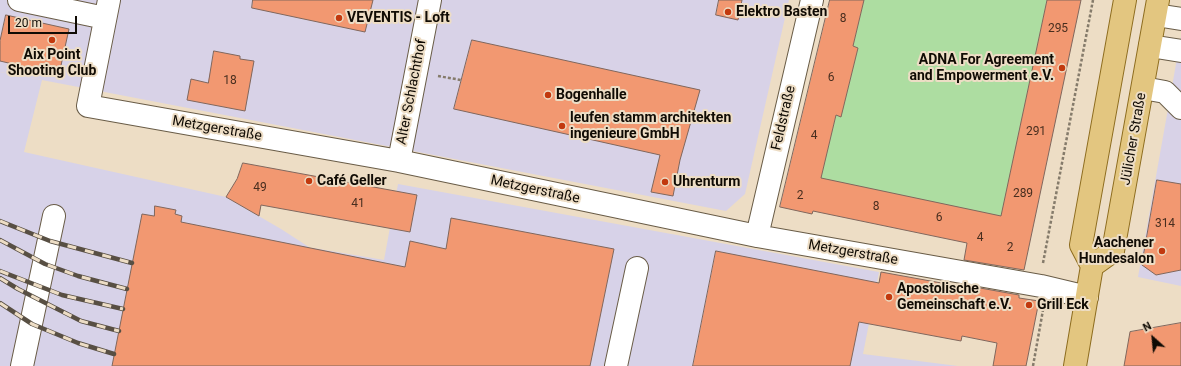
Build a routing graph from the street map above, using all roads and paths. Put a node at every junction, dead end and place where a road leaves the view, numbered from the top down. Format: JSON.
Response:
{"nodes":[{"id":1,"x":19,"y":0,"type":"edge"},
{"id":2,"x":430,"y":0,"type":"edge"},
{"id":3,"x":812,"y":0,"type":"edge"},
{"id":4,"x":1093,"y":0,"type":"edge"},
{"id":5,"x":1125,"y":0,"type":"edge"},
{"id":6,"x":1157,"y":8,"type":"edge"},
{"id":7,"x":107,"y":9,"type":"edge"},
{"id":8,"x":1181,"y":19,"type":"edge"},
{"id":9,"x":1150,"y":46,"type":"junction"},
{"id":10,"x":1181,"y":51,"type":"edge"},
{"id":11,"x":1143,"y":88,"type":"junction"},
{"id":12,"x":1173,"y":91,"type":"edge"},
{"id":13,"x":1181,"y":108,"type":"edge"},
{"id":14,"x":399,"y":161,"type":"junction"},
{"id":15,"x":54,"y":216,"type":"dead end"},
{"id":16,"x":757,"y":236,"type":"junction"},
{"id":17,"x":1092,"y":266,"type":"junction"},
{"id":18,"x":1042,"y":267,"type":"dead end"},
{"id":19,"x":637,"y":268,"type":"dead end"},
{"id":20,"x":1087,"y":297,"type":"junction"},
{"id":21,"x":1043,"y":308,"type":"dead end"},
{"id":22,"x":22,"y":366,"type":"edge"},
{"id":23,"x":616,"y":366,"type":"edge"},
{"id":24,"x":1033,"y":366,"type":"edge"},
{"id":25,"x":1076,"y":366,"type":"edge"}],
"edges":[{"from":1,"to":7,"type":"street"},
{"from":2,"to":14,"type":"street","name":"Alter Schlachthof"},
{"from":3,"to":16,"type":"street","name":"Feldstraße"},
{"from":4,"to":18,"type":"path"},
{"from":5,"to":17,"type":"main road"},
{"from":6,"to":8,"type":"street"},
{"from":6,"to":9,"type":"main road","name":"Jülicher Straße"},
{"from":7,"to":14,"type":"street","name":"Metzgerstraße"},
{"from":9,"to":10,"type":"street"},
{"from":9,"to":11,"type":"main road","name":"Jülicher Straße"},
{"from":11,"to":12,"type":"street"},
{"from":11,"to":17,"type":"main road","name":"Jülicher Straße"},
{"from":12,"to":13,"type":"street"},
{"from":14,"to":16,"type":"street","name":"Metzgerstraße"},
{"from":15,"to":22,"type":"street"},
{"from":16,"to":20,"type":"street","name":"Metzgerstraße"},
{"from":17,"to":20,"type":"main road"},
{"from":19,"to":23,"type":"street"},
{"from":20,"to":25,"type":"main road"},
{"from":21,"to":24,"type":"path"}]}
